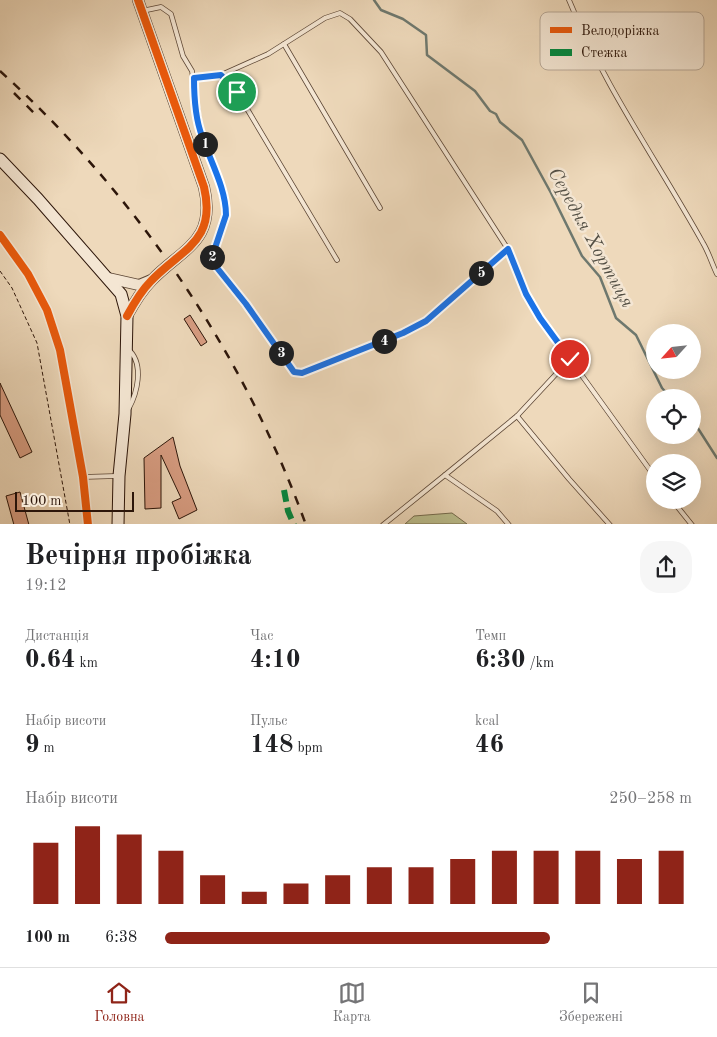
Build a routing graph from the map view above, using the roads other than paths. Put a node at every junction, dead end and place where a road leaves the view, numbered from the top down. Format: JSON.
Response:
{"nodes":[{"id":1,"x":138,"y":0,"type":"edge"},
{"id":2,"x":569,"y":0,"type":"edge"},
{"id":3,"x":142,"y":10,"type":"junction"},
{"id":4,"x":574,"y":12,"type":"edge"},
{"id":5,"x":284,"y":44,"type":"junction"},
{"id":6,"x":602,"y":70,"type":"edge"},
{"id":7,"x":221,"y":75,"type":"junction"},
{"id":8,"x":194,"y":78,"type":"junction"},
{"id":9,"x":0,"y":160,"type":"edge"},
{"id":10,"x":380,"y":208,"type":"dead end"},
{"id":11,"x":0,"y":235,"type":"edge"},
{"id":12,"x":508,"y":249,"type":"junction"},
{"id":13,"x":337,"y":260,"type":"dead end"},
{"id":14,"x":717,"y":274,"type":"edge"},
{"id":15,"x":108,"y":278,"type":"junction"},
{"id":16,"x":152,"y":280,"type":"junction"},
{"id":17,"x":127,"y":316,"type":"junction"},
{"id":18,"x":570,"y":359,"type":"junction"},
{"id":19,"x":517,"y":416,"type":"junction"},
{"id":20,"x":646,"y":465,"type":"edge"},
{"id":21,"x":445,"y":475,"type":"junction"},
{"id":22,"x":120,"y":476,"type":"junction"},
{"id":23,"x":84,"y":477,"type":"junction"},
{"id":24,"x":680,"y":509,"type":"edge"},
{"id":25,"x":88,"y":524,"type":"edge"},
{"id":26,"x":118,"y":524,"type":"edge"},
{"id":27,"x":383,"y":524,"type":"edge"},
{"id":28,"x":510,"y":524,"type":"edge"},
{"id":29,"x":610,"y":524,"type":"edge"},
{"id":30,"x":692,"y":524,"type":"edge"}],
"edges":[{"from":1,"to":3,"type":"street"},
{"from":2,"to":4,"type":"lane"},
{"from":3,"to":8,"type":"lane"},
{"from":3,"to":16,"type":"street"},
{"from":5,"to":7,"type":"lane"},
{"from":5,"to":10,"type":"lane"},
{"from":5,"to":12,"type":"lane"},
{"from":6,"to":14,"type":"lane"},
{"from":7,"to":8,"type":"lane"},
{"from":7,"to":13,"type":"lane"},
{"from":8,"to":12,"type":"lane"},
{"from":9,"to":15,"type":"main road"},
{"from":11,"to":23,"type":"street"},
{"from":12,"to":18,"type":"lane"},
{"from":15,"to":16,"type":"street"},
{"from":15,"to":17,"type":"main road"},
{"from":16,"to":17,"type":"street"},
{"from":17,"to":22,"type":"main road"},
{"from":18,"to":19,"type":"lane"},
{"from":18,"to":20,"type":"lane"},
{"from":19,"to":21,"type":"lane"},
{"from":19,"to":29,"type":"lane"},
{"from":21,"to":27,"type":"lane"},
{"from":21,"to":28,"type":"lane"},
{"from":22,"to":23,"type":"lane"},
{"from":22,"to":26,"type":"main road"},
{"from":23,"to":25,"type":"street"},
{"from":24,"to":30,"type":"lane"}]}
